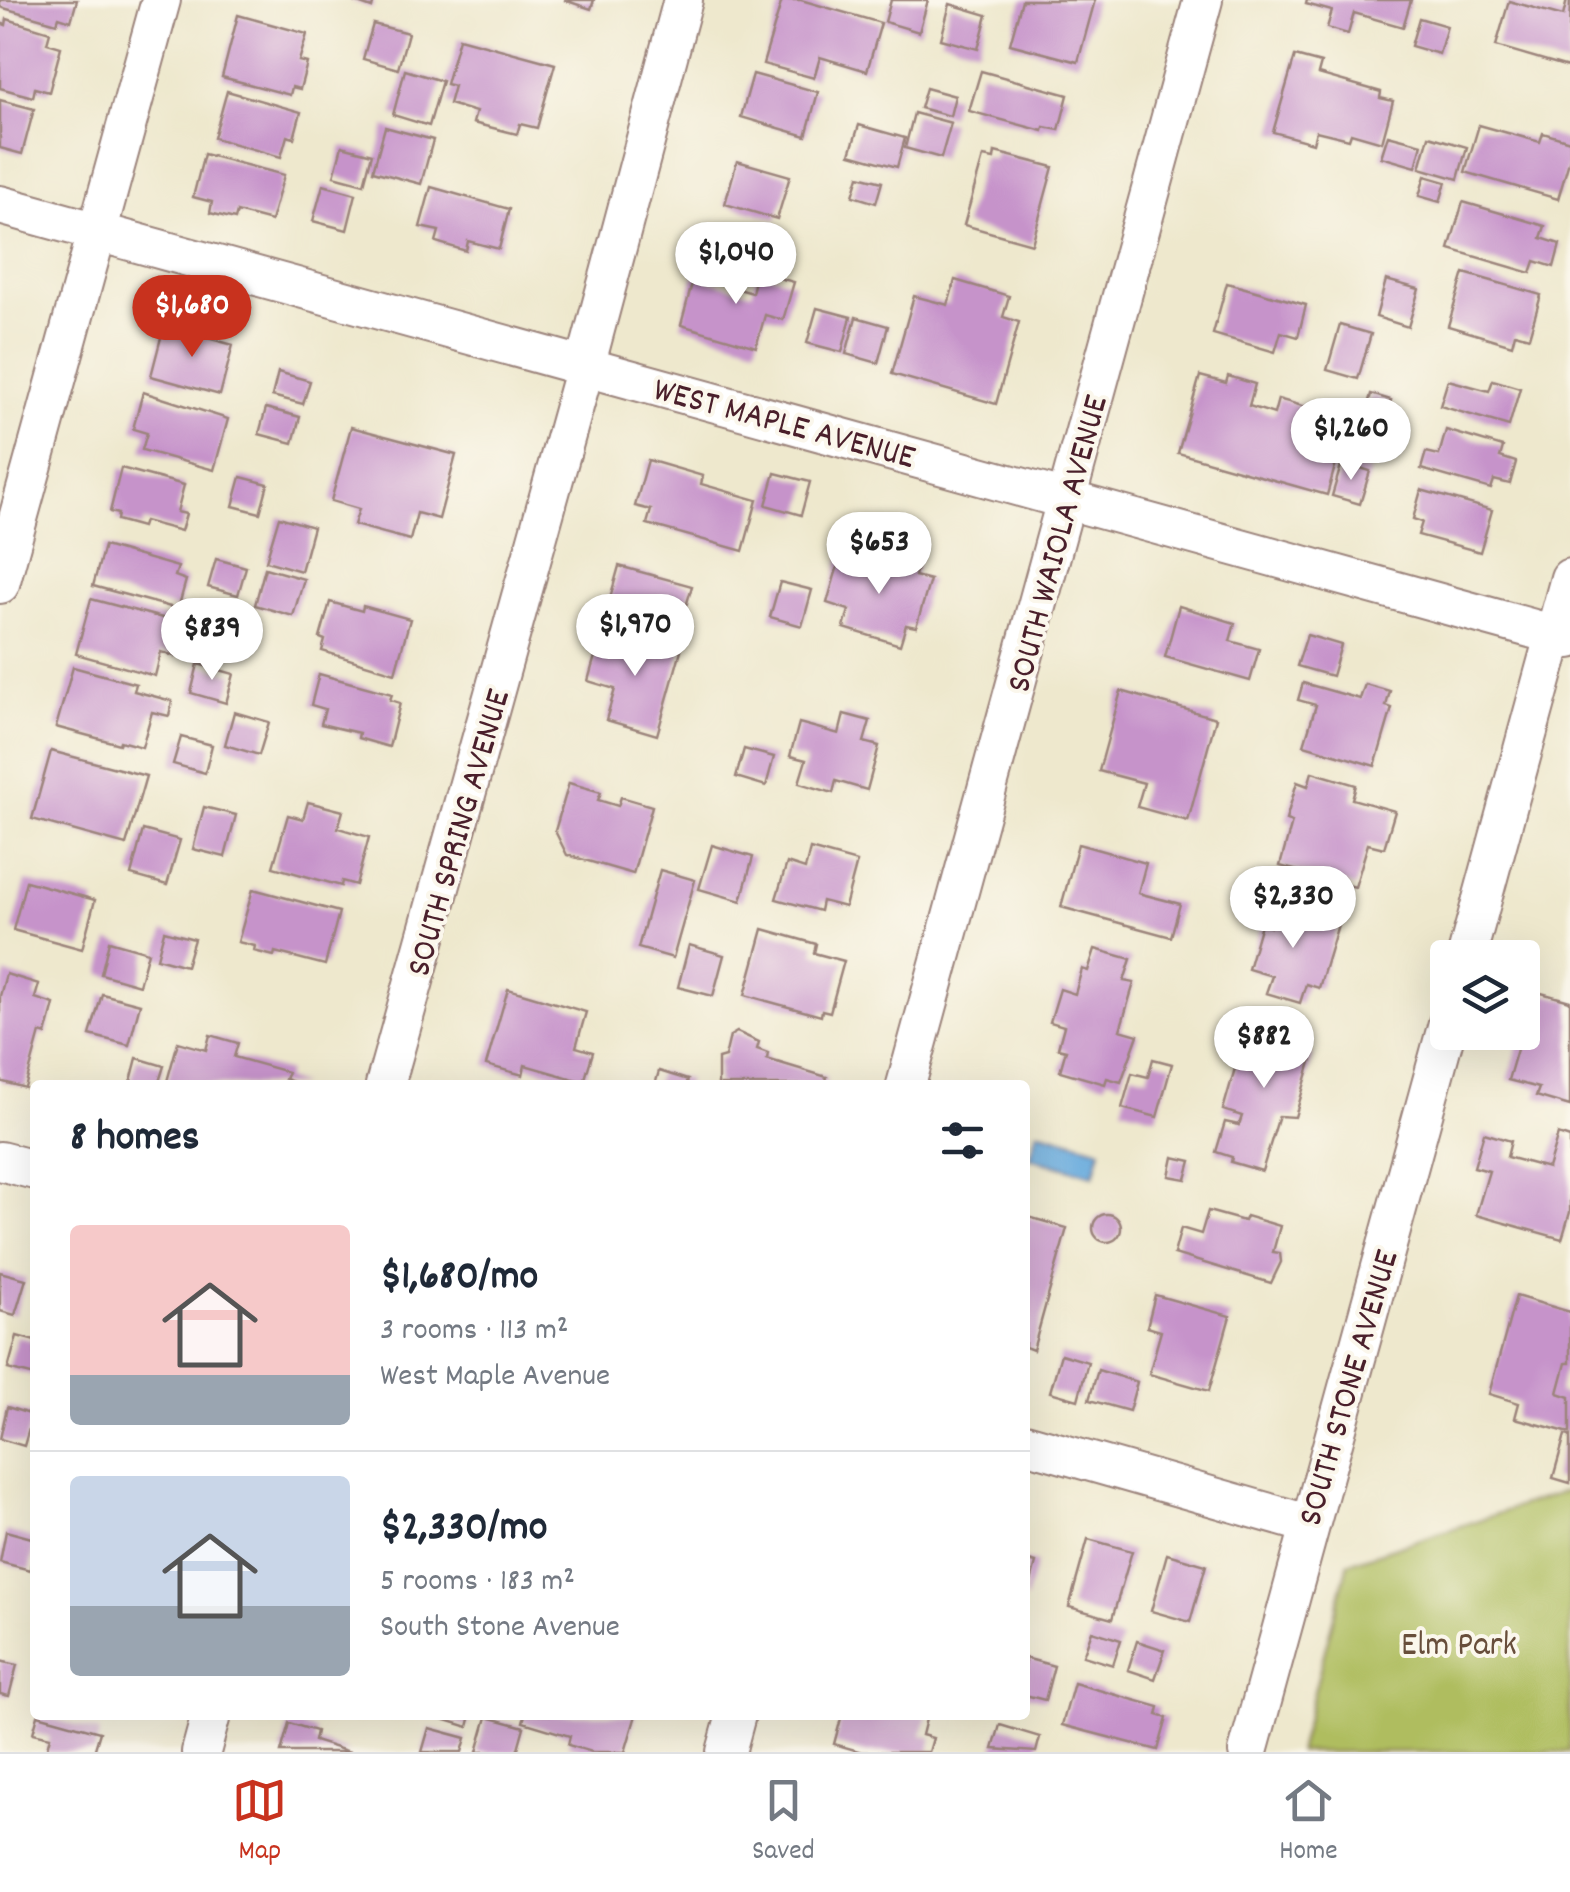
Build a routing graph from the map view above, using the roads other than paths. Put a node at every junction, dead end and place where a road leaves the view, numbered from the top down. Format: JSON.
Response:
{"nodes":[{"id":1,"x":161,"y":0,"type":"edge"},
{"id":2,"x":682,"y":0,"type":"edge"},
{"id":3,"x":1203,"y":0,"type":"edge"},
{"id":4,"x":0,"y":205,"type":"edge"},
{"id":5,"x":99,"y":232,"type":"junction"},
{"id":6,"x":585,"y":367,"type":"junction"},
{"id":7,"x":1068,"y":498,"type":"junction"},
{"id":8,"x":1570,"y":578,"type":"edge"},
{"id":9,"x":0,"y":584,"type":"edge"},
{"id":10,"x":1562,"y":637,"type":"edge"},
{"id":11,"x":1471,"y":940,"type":"edge"},
{"id":12,"x":1440,"y":1050,"type":"edge"},
{"id":13,"x":386,"y":1080,"type":"edge"},
{"id":14,"x":907,"y":1080,"type":"edge"},
{"id":15,"x":0,"y":1161,"type":"edge"},
{"id":16,"x":30,"y":1169,"type":"edge"},
{"id":17,"x":1030,"y":1444,"type":"edge"},
{"id":18,"x":1308,"y":1524,"type":"junction"},
{"id":19,"x":210,"y":1720,"type":"edge"},
{"id":20,"x":735,"y":1720,"type":"edge"},
{"id":21,"x":201,"y":1752,"type":"edge"},
{"id":22,"x":726,"y":1752,"type":"edge"},
{"id":23,"x":1248,"y":1752,"type":"edge"}],
"edges":[{"from":1,"to":5,"type":"street"},
{"from":2,"to":6,"type":"street","name":"SOUTH SPRING AVENUE"},
{"from":3,"to":7,"type":"street","name":"SOUTH WAIOLA AVENUE"},
{"from":4,"to":5,"type":"street","name":"WEST MAPLE AVENUE"},
{"from":5,"to":6,"type":"street","name":"WEST MAPLE AVENUE"},
{"from":5,"to":9,"type":"street"},
{"from":6,"to":7,"type":"street","name":"WEST MAPLE AVENUE"},
{"from":6,"to":13,"type":"street","name":"SOUTH SPRING AVENUE"},
{"from":7,"to":10,"type":"street","name":"WEST MAPLE AVENUE"},
{"from":7,"to":14,"type":"street","name":"SOUTH WAIOLA AVENUE"},
{"from":8,"to":10,"type":"street"},
{"from":10,"to":11,"type":"street"},
{"from":12,"to":18,"type":"street","name":"SOUTH STONE AVENUE"},
{"from":15,"to":16,"type":"street"},
{"from":17,"to":18,"type":"street"},
{"from":18,"to":23,"type":"street","name":"SOUTH STONE AVENUE"},
{"from":19,"to":21,"type":"street"},
{"from":20,"to":22,"type":"street"}]}
